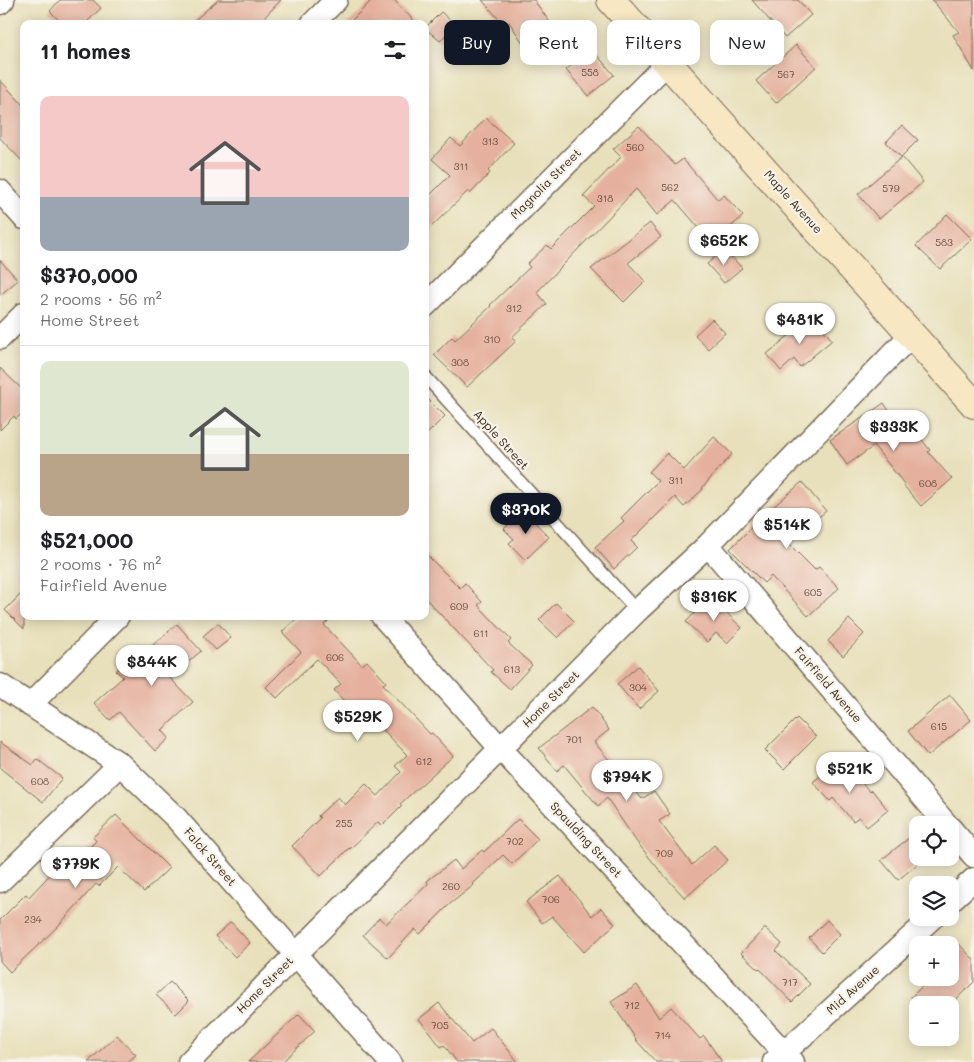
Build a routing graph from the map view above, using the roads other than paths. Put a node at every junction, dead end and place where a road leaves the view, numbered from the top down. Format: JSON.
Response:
{"nodes":[{"id":1,"x":3,"y":0,"type":"edge"},
{"id":2,"x":336,"y":0,"type":"edge"},
{"id":3,"x":611,"y":0,"type":"edge"},
{"id":4,"x":0,"y":3,"type":"edge"},
{"id":5,"x":316,"y":20,"type":"edge"},
{"id":6,"x":628,"y":20,"type":"edge"},
{"id":7,"x":664,"y":65,"type":"edge"},
{"id":8,"x":668,"y":65,"type":"edge"},
{"id":9,"x":0,"y":191,"type":"edge"},
{"id":10,"x":20,"y":214,"type":"edge"},
{"id":11,"x":429,"y":302,"type":"edge"},
{"id":12,"x":20,"y":318,"type":"edge"},
{"id":13,"x":912,"y":334,"type":"junction"},
{"id":14,"x":0,"y":338,"type":"edge"},
{"id":15,"x":429,"y":380,"type":"edge"},
{"id":16,"x":974,"y":404,"type":"edge"},
{"id":17,"x":708,"y":546,"type":"junction"},
{"id":18,"x":638,"y":611,"type":"junction"},
{"id":19,"x":114,"y":620,"type":"edge"},
{"id":20,"x":386,"y":620,"type":"edge"},
{"id":21,"x":0,"y":685,"type":"edge"},
{"id":22,"x":30,"y":705,"type":"junction"},
{"id":23,"x":501,"y":749,"type":"junction"},
{"id":24,"x":120,"y":764,"type":"junction"},
{"id":25,"x":939,"y":816,"type":"edge"},
{"id":26,"x":959,"y":838,"type":"edge"},
{"id":27,"x":974,"y":856,"type":"edge"},
{"id":28,"x":974,"y":879,"type":"edge"},
{"id":29,"x":0,"y":881,"type":"edge"},
{"id":30,"x":959,"y":893,"type":"edge"},
{"id":31,"x":924,"y":926,"type":"edge"},
{"id":32,"x":295,"y":954,"type":"junction"},
{"id":33,"x":784,"y":1059,"type":"edge"},
{"id":34,"x":188,"y":1062,"type":"edge"},
{"id":35,"x":390,"y":1062,"type":"edge"}],
"edges":[{"from":1,"to":4,"type":"street"},
{"from":2,"to":5,"type":"street"},
{"from":3,"to":6,"type":"main road","name":"Maple Avenue"},
{"from":7,"to":11,"type":"street","name":"Magnolia Street"},
{"from":8,"to":13,"type":"main road","name":"Maple Avenue"},
{"from":9,"to":10,"type":"street"},
{"from":12,"to":14,"type":"street"},
{"from":13,"to":16,"type":"main road","name":"Maple Avenue"},
{"from":13,"to":17,"type":"street","name":"Home Street"},
{"from":15,"to":18,"type":"lane","name":"Apple Street"},
{"from":17,"to":18,"type":"street","name":"Home Street"},
{"from":17,"to":25,"type":"street","name":"Fairfield Avenue"},
{"from":18,"to":23,"type":"street","name":"Home Street"},
{"from":19,"to":22,"type":"street"},
{"from":20,"to":23,"type":"street","name":"Spaulding Street"},
{"from":21,"to":22,"type":"street","name":"Falck Street"},
{"from":22,"to":24,"type":"street","name":"Falck Street"},
{"from":23,"to":32,"type":"street","name":"Home Street"},
{"from":23,"to":33,"type":"street","name":"Spaulding Street"},
{"from":24,"to":29,"type":"street"},
{"from":24,"to":32,"type":"street","name":"Falck Street"},
{"from":26,"to":27,"type":"street"},
{"from":28,"to":30,"type":"street"},
{"from":31,"to":33,"type":"street","name":"Mid Avenue"},
{"from":32,"to":34,"type":"street","name":"Home Street"},
{"from":32,"to":35,"type":"street","name":"Falck Street"}]}
